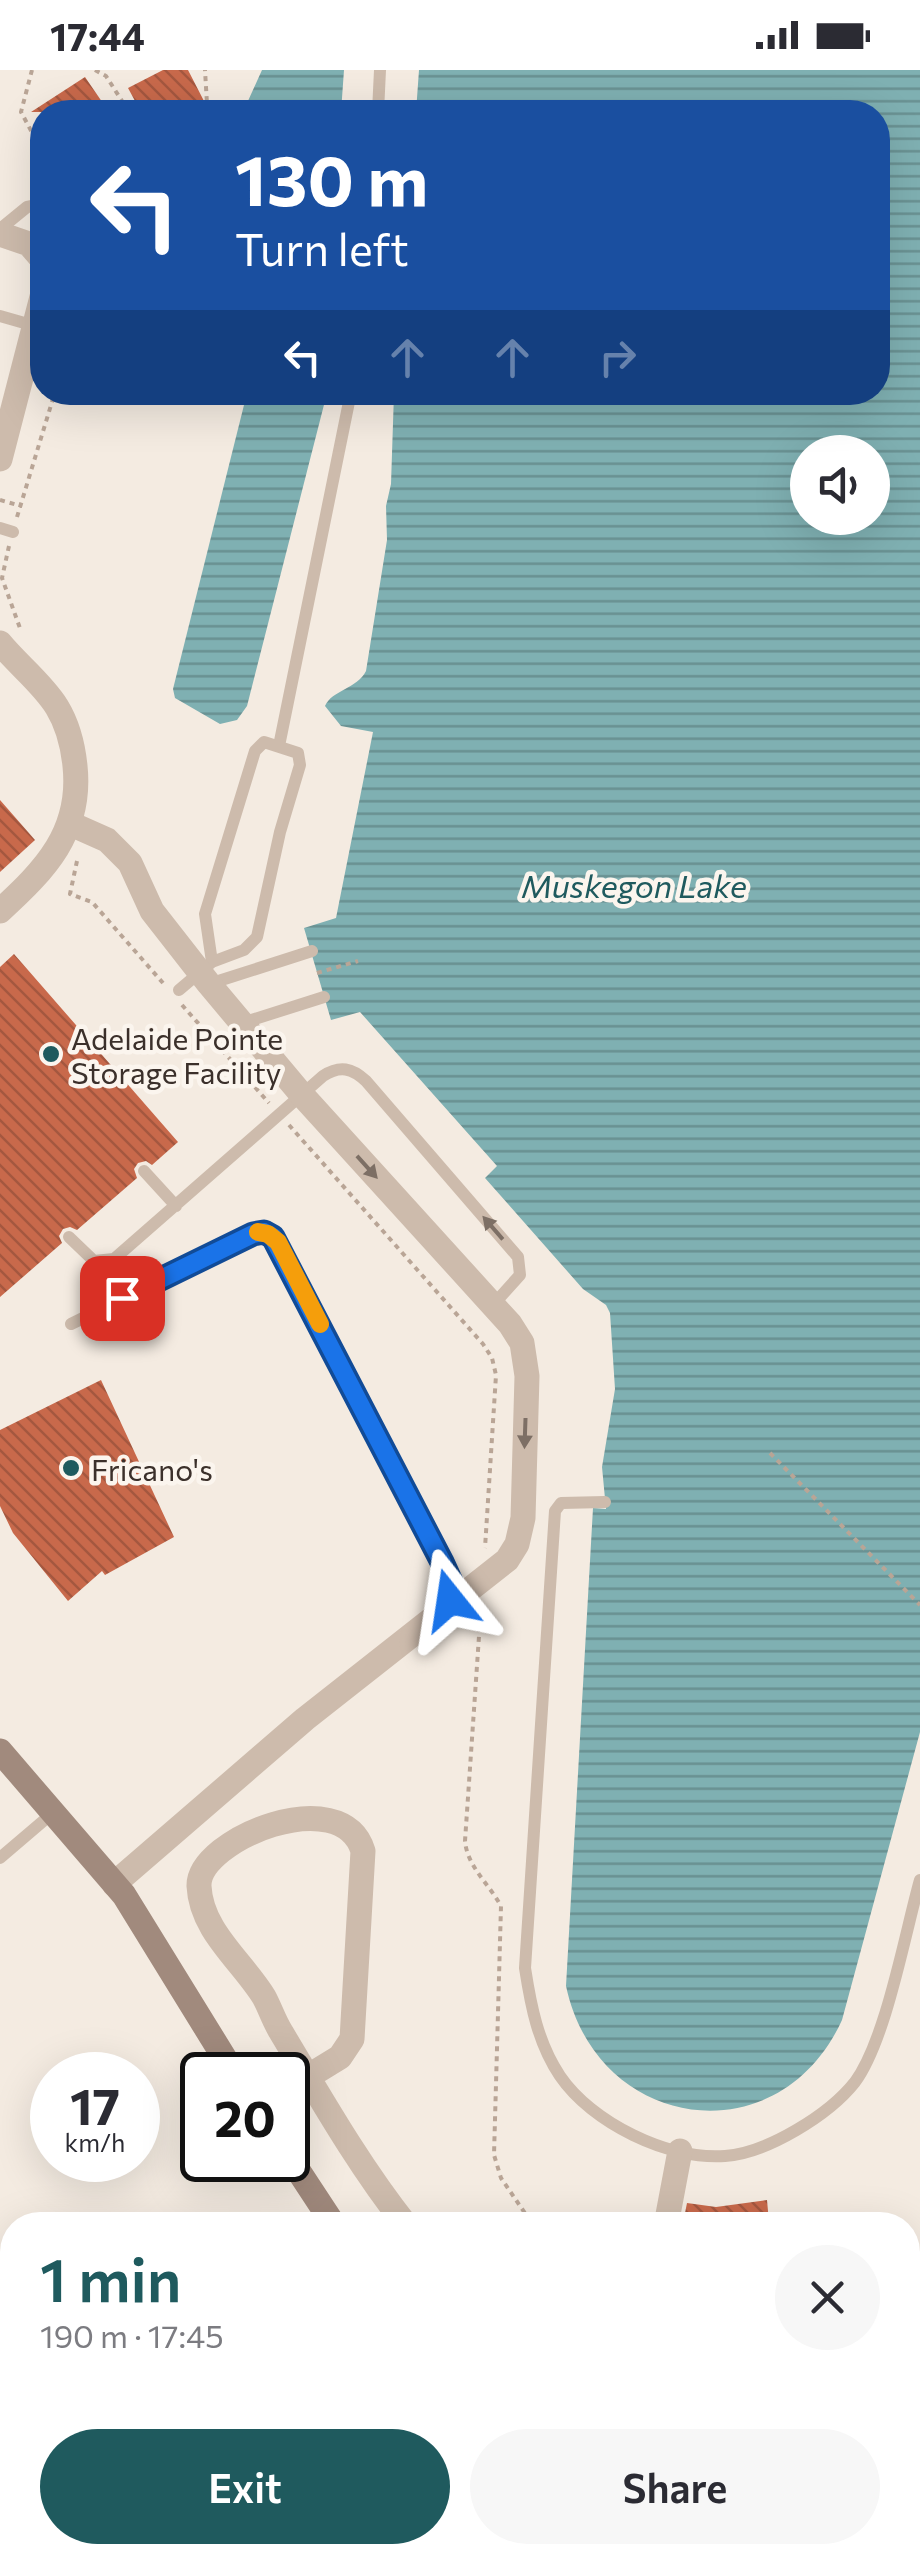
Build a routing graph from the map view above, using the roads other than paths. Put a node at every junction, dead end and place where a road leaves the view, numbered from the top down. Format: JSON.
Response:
{"nodes":[{"id":1,"x":380,"y":70,"type":"edge"},
{"id":2,"x":379,"y":100,"type":"edge"},
{"id":3,"x":30,"y":206,"type":"edge"},
{"id":4,"x":0,"y":232,"type":"edge"},
{"id":5,"x":30,"y":244,"type":"edge"},
{"id":6,"x":0,"y":316,"type":"edge"},
{"id":7,"x":30,"y":325,"type":"edge"},
{"id":8,"x":30,"y":345,"type":"edge"},
{"id":9,"x":348,"y":405,"type":"edge"},
{"id":10,"x":0,"y":458,"type":"edge"},
{"id":11,"x":0,"y":643,"type":"edge"},
{"id":12,"x":279,"y":746,"type":"junction"},
{"id":13,"x":71,"y":824,"type":"junction"},
{"id":14,"x":0,"y":911,"type":"edge"},
{"id":15,"x":312,"y":951,"type":"dead end"},
{"id":16,"x":207,"y":973,"type":"junction"},
{"id":17,"x":179,"y":990,"type":"dead end"},
{"id":18,"x":324,"y":997,"type":"dead end"},
{"id":19,"x":242,"y":1023,"type":"junction"},
{"id":20,"x":302,"y":1094,"type":"junction"},
{"id":21,"x":144,"y":1171,"type":"dead end"},
{"id":22,"x":176,"y":1206,"type":"junction"},
{"id":23,"x":68,"y":1237,"type":"dead end"},
{"id":24,"x":493,"y":1305,"type":"junction"},
{"id":25,"x":72,"y":1324,"type":"dead end"},
{"id":26,"x":605,"y":1502,"type":"dead end"},
{"id":27,"x":448,"y":1607,"type":"junction"},
{"id":28,"x":0,"y":1751,"type":"edge"},
{"id":29,"x":55,"y":1811,"type":"junction"},
{"id":30,"x":0,"y":1858,"type":"edge"},
{"id":31,"x":920,"y":1880,"type":"edge"},
{"id":32,"x":114,"y":1884,"type":"junction"},
{"id":33,"x":220,"y":2052,"type":"edge"},
{"id":34,"x":309,"y":2076,"type":"joint"},
{"id":35,"x":310,"y":2078,"type":"edge"},
{"id":36,"x":680,"y":2152,"type":"junction"},
{"id":37,"x":306,"y":2182,"type":"edge"},
{"id":38,"x":325,"y":2212,"type":"edge"},
{"id":39,"x":396,"y":2212,"type":"edge"},
{"id":40,"x":668,"y":2212,"type":"edge"}],
"edges":[{"from":1,"to":2,"type":"lane"},
{"from":3,"to":4,"type":"lane"},
{"from":4,"to":5,"type":"street"},
{"from":6,"to":7,"type":"lane"},
{"from":8,"to":10,"type":"street"},
{"from":9,"to":12,"type":"lane"},
{"from":11,"to":13,"type":"street"},
{"from":12,"to":16,"type":"lane"},
{"from":12,"to":16,"type":"lane"},
{"from":13,"to":14,"type":"street"},
{"from":13,"to":16,"type":"street"},
{"from":15,"to":16,"type":"lane"},
{"from":16,"to":17,"type":"lane"},
{"from":16,"to":19,"type":"street"},
{"from":18,"to":19,"type":"lane"},
{"from":19,"to":20,"type":"street"},
{"from":20,"to":22,"type":"lane"},
{"from":20,"to":24,"type":"street","one_way":true},
{"from":24,"to":20,"type":"lane","one_way":true},
{"from":21,"to":22,"type":"lane"},
{"from":22,"to":23,"type":"lane"},
{"from":24,"to":27,"type":"street","one_way":true},
{"from":25,"to":27,"type":"lane"},
{"from":26,"to":36,"type":"lane"},
{"from":27,"to":32,"type":"street"},
{"from":28,"to":29,"type":"street"},
{"from":29,"to":30,"type":"lane"},
{"from":29,"to":32,"type":"street"},
{"from":31,"to":36,"type":"lane"},
{"from":32,"to":33,"type":"street"},
{"from":34,"to":34,"type":"street"},
{"from":35,"to":39,"type":"street"},
{"from":36,"to":40,"type":"street"},
{"from":37,"to":38,"type":"street"}]}
